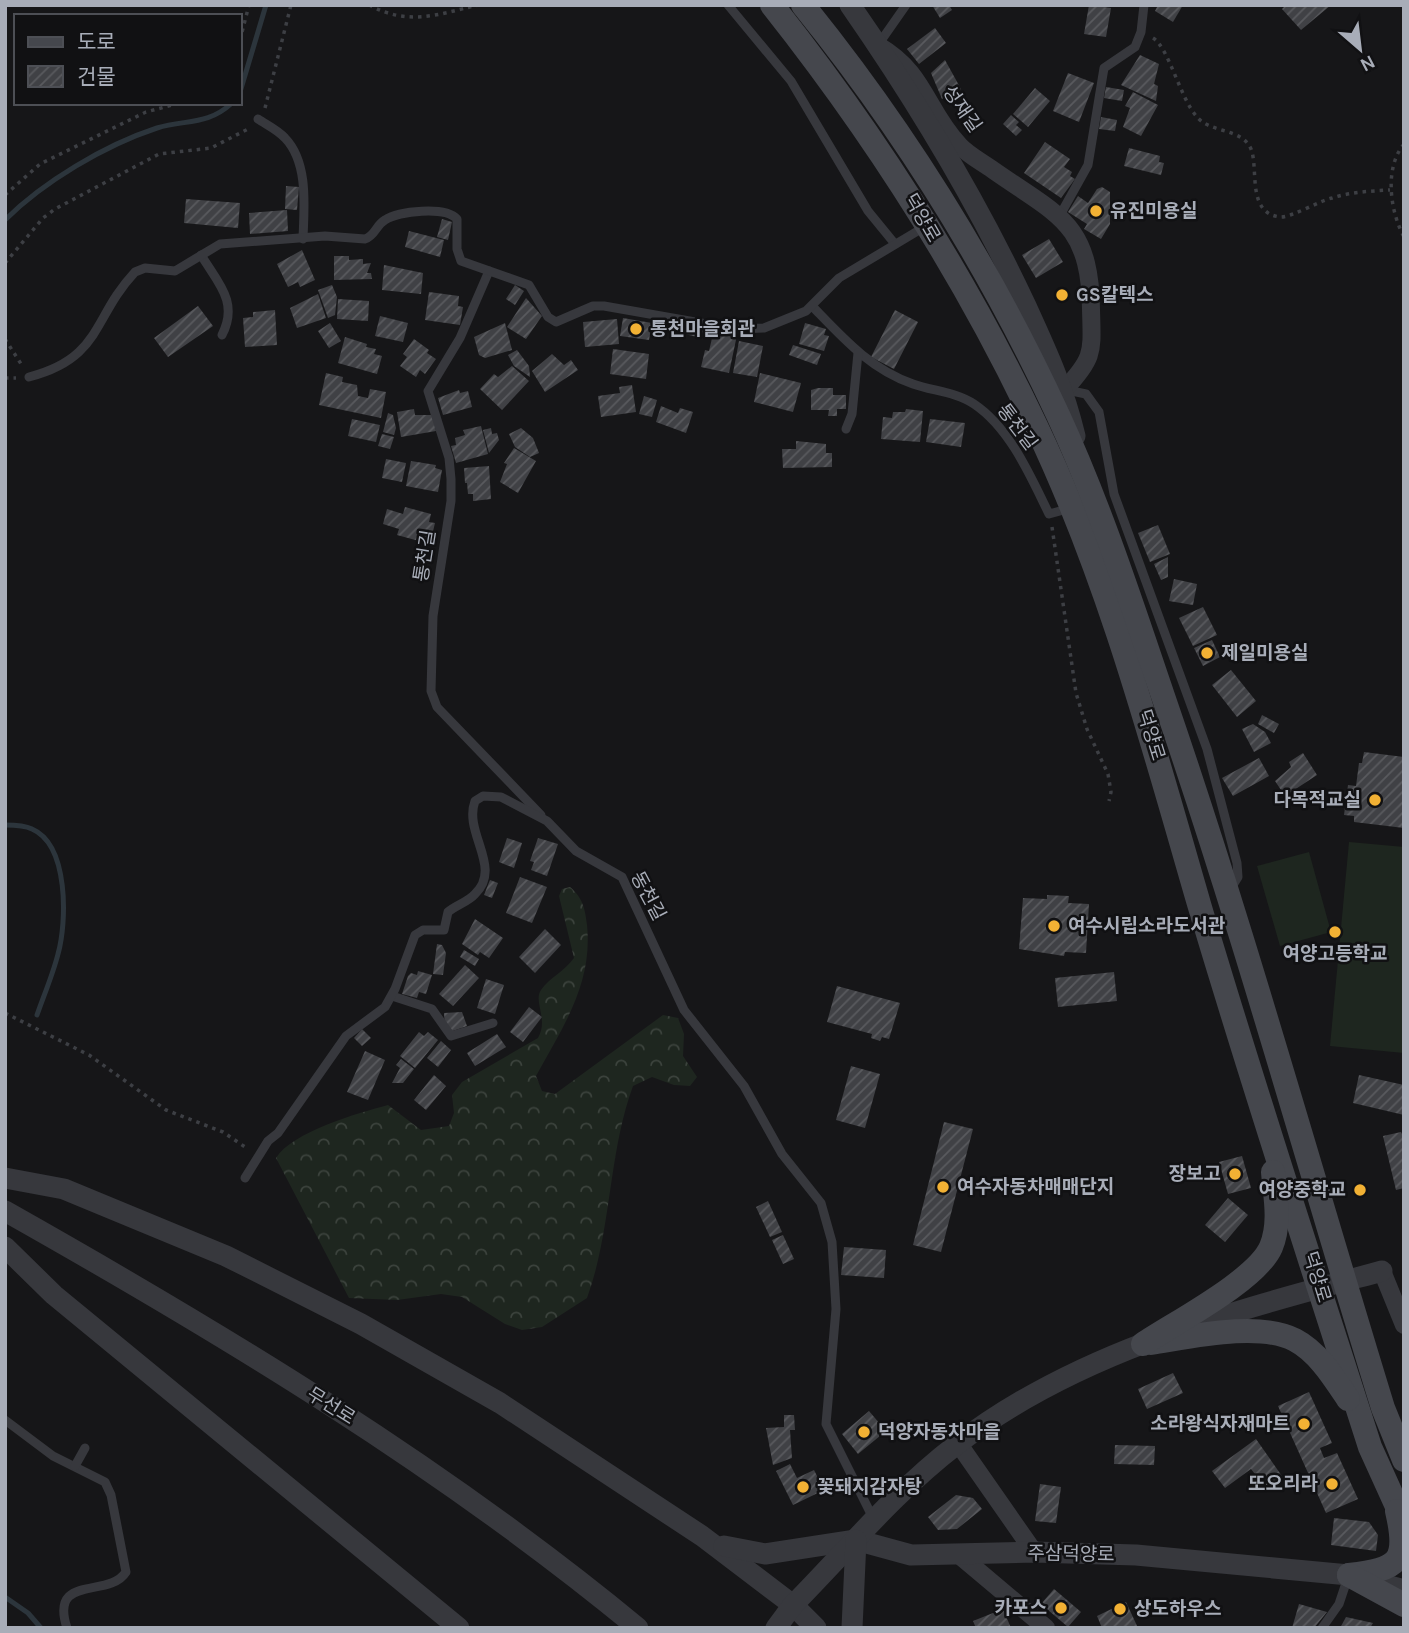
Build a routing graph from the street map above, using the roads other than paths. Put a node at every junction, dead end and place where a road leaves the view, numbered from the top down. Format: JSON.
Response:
{"nodes":[{"id":1,"x":728,"y":5,"type":"edge"},
{"id":2,"x":772,"y":5,"type":"edge"},
{"id":3,"x":803,"y":5,"type":"edge"},
{"id":4,"x":850,"y":5,"type":"edge"},
{"id":5,"x":906,"y":5,"type":"edge"},
{"id":6,"x":1144,"y":5,"type":"edge"},
{"id":7,"x":878,"y":46,"type":"junction"},
{"id":8,"x":258,"y":119,"type":"road end"},
{"id":9,"x":949,"y":213,"type":"junction"},
{"id":10,"x":1059,"y":216,"type":"junction"},
{"id":11,"x":926,"y":226,"type":"junction"},
{"id":12,"x":303,"y":239,"type":"junction"},
{"id":13,"x":895,"y":244,"type":"junction"},
{"id":14,"x":201,"y":255,"type":"junction"},
{"id":15,"x":489,"y":271,"type":"junction"},
{"id":16,"x":812,"y":306,"type":"junction"},
{"id":17,"x":222,"y":335,"type":"dead end"},
{"id":18,"x":858,"y":353,"type":"junction"},
{"id":19,"x":24,"y":377,"type":"road end"},
{"id":20,"x":1057,"y":394,"type":"junction"},
{"id":21,"x":846,"y":429,"type":"dead end"},
{"id":22,"x":1060,"y":511,"type":"junction"},
{"id":23,"x":547,"y":821,"type":"junction"},
{"id":24,"x":1228,"y":892,"type":"junction"},
{"id":25,"x":1199,"y":905,"type":"junction"},
{"id":26,"x":392,"y":996,"type":"junction"},
{"id":27,"x":493,"y":1023,"type":"dead end"},
{"id":28,"x":1266,"y":1115,"type":"junction"},
{"id":29,"x":5,"y":1178,"type":"edge"},
{"id":30,"x":245,"y":1178,"type":"dead end"},
{"id":31,"x":5,"y":1212,"type":"edge"},
{"id":32,"x":5,"y":1247,"type":"edge"},
{"id":33,"x":1382,"y":1271,"type":"joint"},
{"id":34,"x":1332,"y":1284,"type":"junction"},
{"id":35,"x":1398,"y":1297,"type":"edge"},
{"id":36,"x":1404,"y":1325,"type":"edge"},
{"id":37,"x":1143,"y":1344,"type":"junction"},
{"id":38,"x":1361,"y":1419,"type":"junction"},
{"id":39,"x":5,"y":1420,"type":"edge"},
{"id":40,"x":958,"y":1443,"type":"junction"},
{"id":41,"x":85,"y":1448,"type":"dead end"},
{"id":42,"x":1404,"y":1460,"type":"edge"},
{"id":43,"x":75,"y":1466,"type":"junction"},
{"id":44,"x":1400,"y":1517,"type":"edge"},
{"id":45,"x":874,"y":1521,"type":"junction"},
{"id":46,"x":702,"y":1536,"type":"junction"},
{"id":47,"x":856,"y":1540,"type":"junction"},
{"id":48,"x":1034,"y":1552,"type":"junction"},
{"id":49,"x":958,"y":1555,"type":"junction"},
{"id":50,"x":1349,"y":1575,"type":"junction"},
{"id":51,"x":1404,"y":1590,"type":"edge"},
{"id":52,"x":793,"y":1605,"type":"junction"},
{"id":53,"x":1404,"y":1605,"type":"edge"},
{"id":54,"x":67,"y":1628,"type":"edge"},
{"id":55,"x":458,"y":1628,"type":"edge"},
{"id":56,"x":638,"y":1628,"type":"edge"},
{"id":57,"x":776,"y":1628,"type":"edge"},
{"id":58,"x":816,"y":1628,"type":"edge"},
{"id":59,"x":852,"y":1628,"type":"edge"},
{"id":60,"x":1046,"y":1628,"type":"edge"},
{"id":61,"x":1322,"y":1628,"type":"edge"}],
"edges":[{"from":1,"to":13,"type":"lane"},
{"from":2,"to":11,"type":"main road","name":"덕양로"},
{"from":3,"to":9,"type":"main road","name":"덕양로"},
{"from":4,"to":7,"type":"street","name":"덕양로"},
{"from":5,"to":7,"type":"lane"},
{"from":6,"to":10,"type":"lane"},
{"from":7,"to":10,"type":"street","name":"성재길"},
{"from":7,"to":20,"type":"street","name":"덕양로"},
{"from":8,"to":12,"type":"lane"},
{"from":9,"to":11,"type":"lane"},
{"from":9,"to":20,"type":"main road","name":"덕양로"},
{"from":10,"to":20,"type":"street","name":"성재길"},
{"from":11,"to":13,"type":"lane"},
{"from":11,"to":22,"type":"main road","name":"덕양로"},
{"from":12,"to":14,"type":"lane"},
{"from":12,"to":15,"type":"lane"},
{"from":13,"to":16,"type":"lane"},
{"from":14,"to":17,"type":"lane"},
{"from":14,"to":19,"type":"lane"},
{"from":15,"to":16,"type":"lane"},
{"from":15,"to":23,"type":"lane","name":"통천길"},
{"from":16,"to":18,"type":"lane","name":"통천길"},
{"from":18,"to":21,"type":"lane"},
{"from":18,"to":22,"type":"lane","name":"통천길"},
{"from":20,"to":24,"type":"main road","name":"덕양로"},
{"from":20,"to":24,"type":"lane","name":"덕양로"},
{"from":22,"to":25,"type":"main road","name":"덕양로"},
{"from":23,"to":26,"type":"lane","name":"동천길"},
{"from":23,"to":45,"type":"lane","name":"동천길"},
{"from":24,"to":25,"type":"main road"},
{"from":24,"to":34,"type":"main road","name":"덕양로"},
{"from":25,"to":28,"type":"main road","name":"덕양로"},
{"from":26,"to":27,"type":"lane"},
{"from":26,"to":30,"type":"lane","name":"동천길"},
{"from":28,"to":34,"type":"main road","name":"덕양로"},
{"from":28,"to":37,"type":"main road"},
{"from":29,"to":46,"type":"street"},
{"from":31,"to":56,"type":"street","name":"무선로"},
{"from":32,"to":55,"type":"street"},
{"from":33,"to":34,"type":"street"},
{"from":33,"to":35,"type":"street"},
{"from":34,"to":37,"type":"street"},
{"from":34,"to":38,"type":"main road","name":"덕양로"},
{"from":34,"to":42,"type":"main road","name":"덕양로"},
{"from":35,"to":36,"type":"street"},
{"from":37,"to":38,"type":"main road"},
{"from":37,"to":40,"type":"street"},
{"from":38,"to":44,"type":"main road","name":"덕양로"},
{"from":39,"to":43,"type":"lane"},
{"from":40,"to":45,"type":"street"},
{"from":40,"to":48,"type":"street"},
{"from":41,"to":43,"type":"lane"},
{"from":43,"to":54,"type":"lane"},
{"from":44,"to":50,"type":"main road","name":"덕양로"},
{"from":45,"to":47,"type":"street"},
{"from":46,"to":47,"type":"street"},
{"from":46,"to":52,"type":"street"},
{"from":47,"to":49,"type":"street","name":"주삼덕양로"},
{"from":47,"to":52,"type":"street"},
{"from":47,"to":59,"type":"street"},
{"from":48,"to":49,"type":"street","name":"주삼덕양로"},
{"from":48,"to":50,"type":"street","name":"주삼덕양로"},
{"from":49,"to":60,"type":"street"},
{"from":50,"to":51,"type":"street","name":"주삼덕양로"},
{"from":50,"to":53,"type":"main road"},
{"from":50,"to":61,"type":"lane"},
{"from":52,"to":57,"type":"street"},
{"from":52,"to":58,"type":"street"}]}
